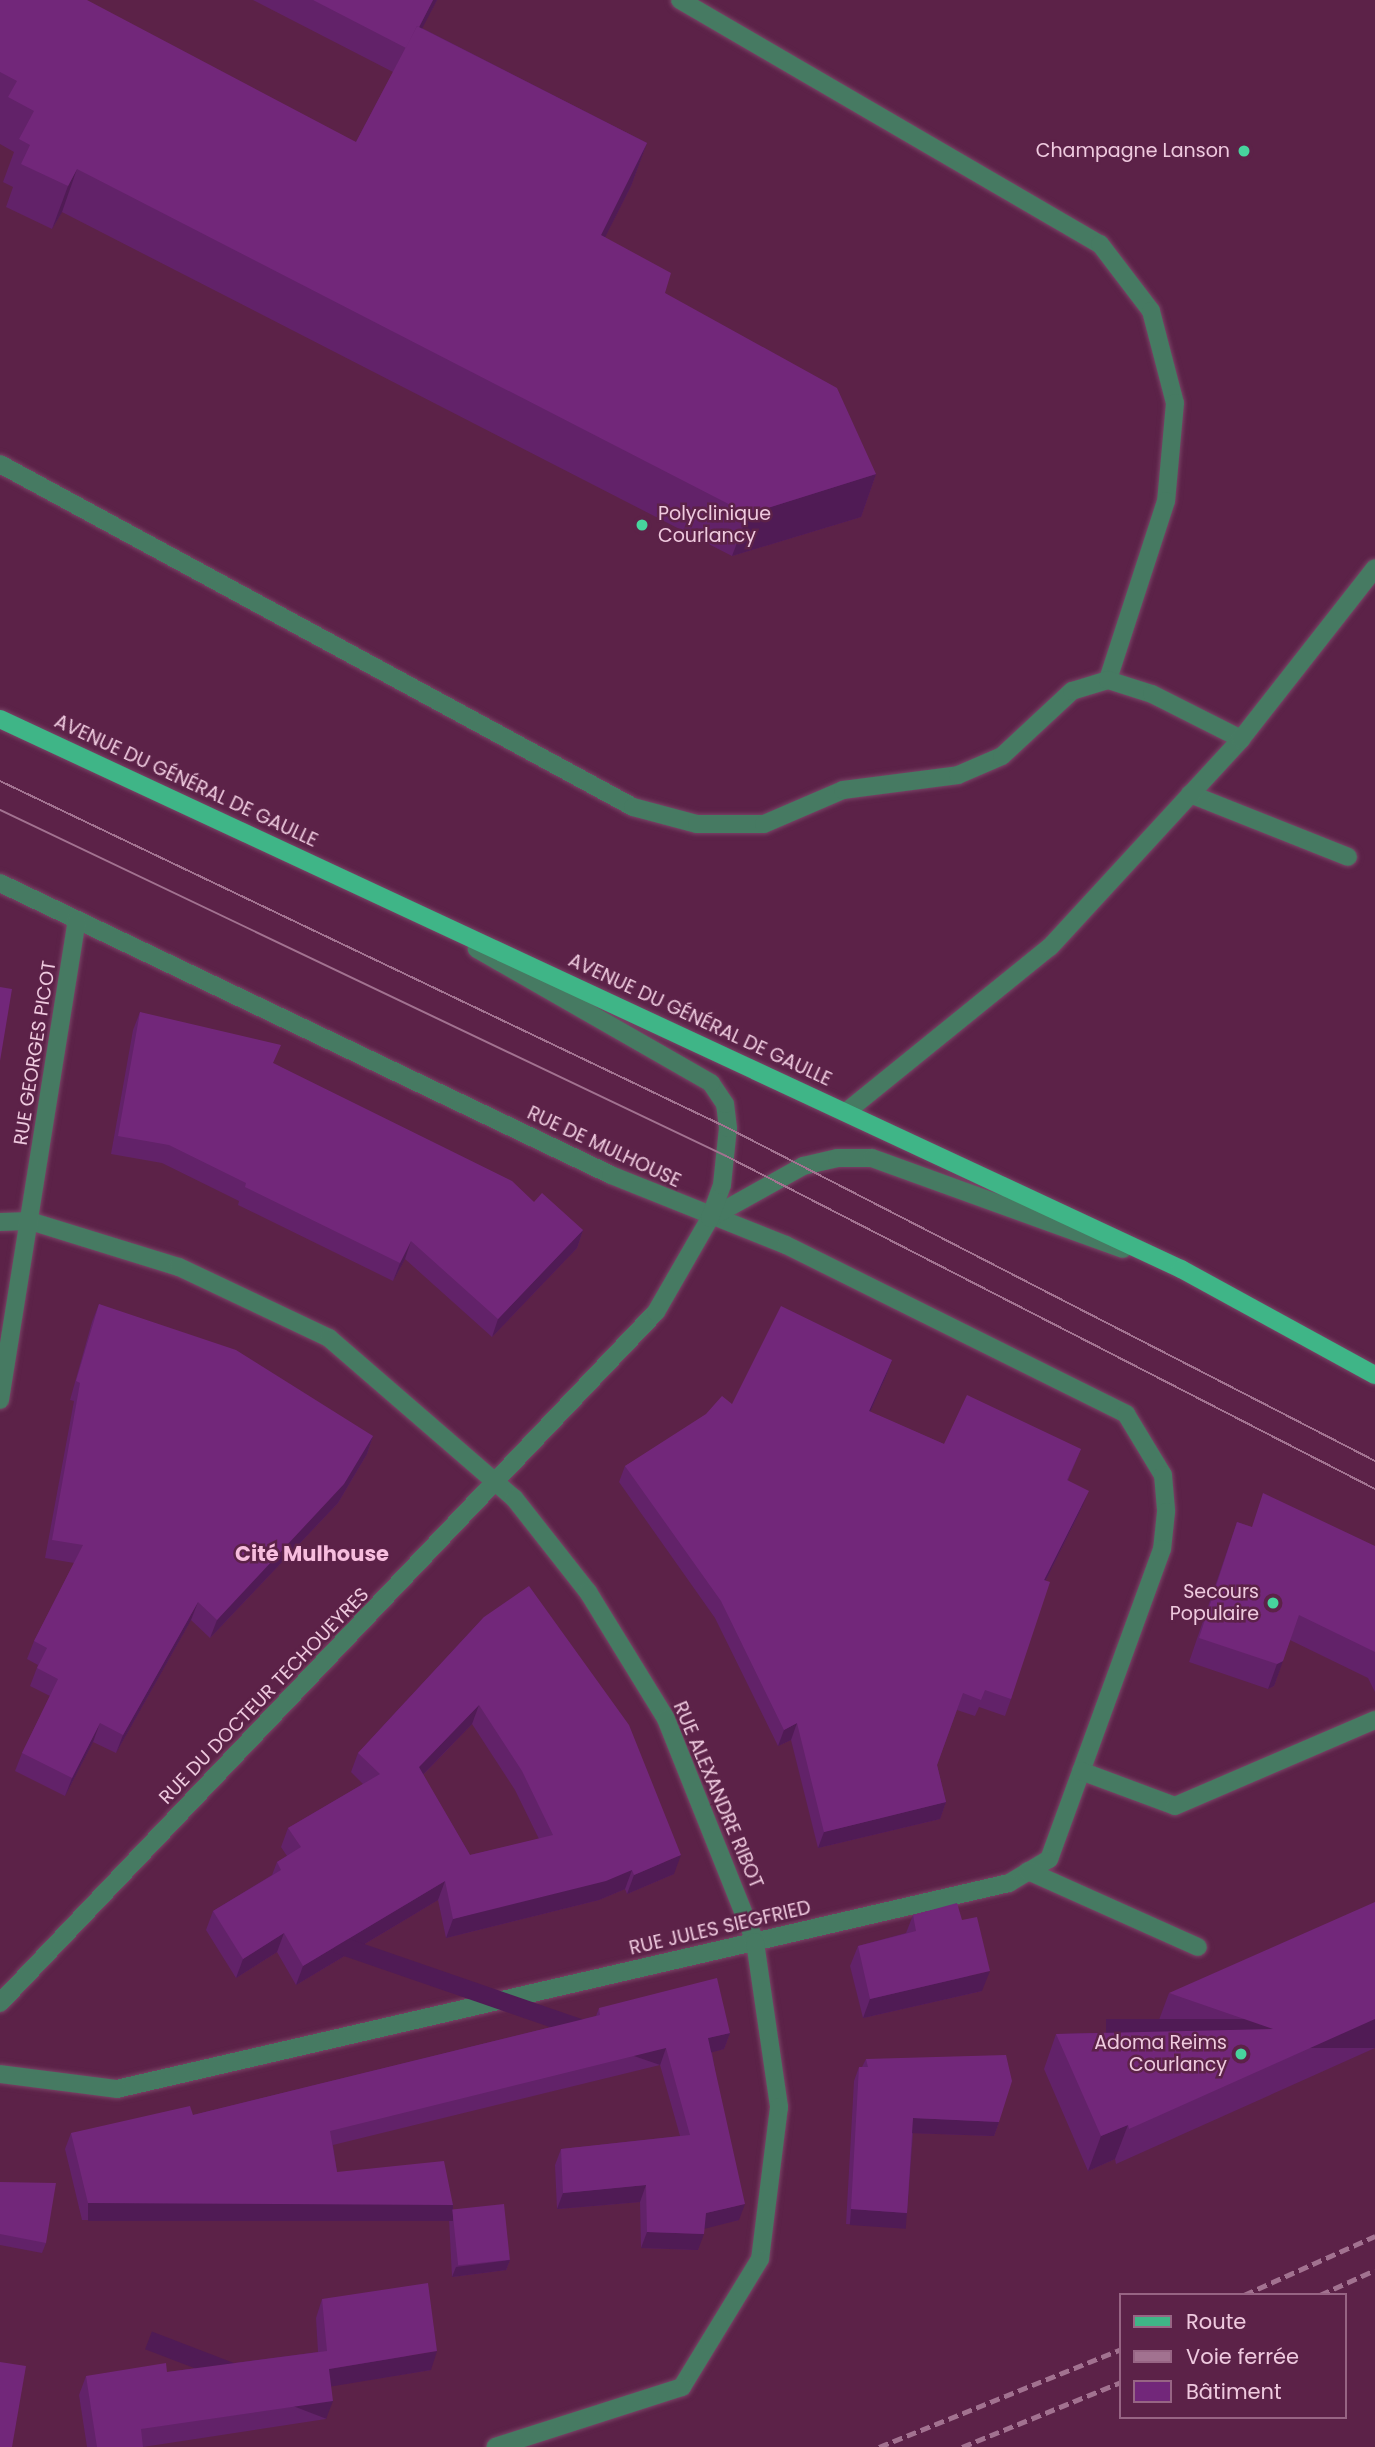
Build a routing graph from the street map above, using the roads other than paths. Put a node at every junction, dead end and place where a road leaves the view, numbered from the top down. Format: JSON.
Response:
{"nodes":[{"id":1,"x":680,"y":0,"type":"edge"},
{"id":2,"x":0,"y":464,"type":"edge"},
{"id":3,"x":1375,"y":568,"type":"edge"},
{"id":4,"x":1108,"y":680,"type":"junction"},
{"id":5,"x":0,"y":719,"type":"edge"},
{"id":6,"x":1241,"y":739,"type":"junction"},
{"id":7,"x":1190,"y":794,"type":"junction"},
{"id":8,"x":1348,"y":857,"type":"dead end"},
{"id":9,"x":0,"y":883,"type":"edge"},
{"id":10,"x":383,"y":895,"type":"junction"},
{"id":11,"x":77,"y":920,"type":"junction"},
{"id":12,"x":846,"y":1112,"type":"junction"},
{"id":13,"x":710,"y":1218,"type":"junction"},
{"id":14,"x":30,"y":1221,"type":"junction"},
{"id":15,"x":0,"y":1222,"type":"edge"},
{"id":16,"x":1181,"y":1269,"type":"junction"},
{"id":17,"x":1375,"y":1375,"type":"edge"},
{"id":18,"x":0,"y":1400,"type":"edge"},
{"id":19,"x":1163,"y":1475,"type":"joint"},
{"id":20,"x":497,"y":1482,"type":"junction"},
{"id":21,"x":1375,"y":1720,"type":"edge"},
{"id":22,"x":1082,"y":1771,"type":"junction"},
{"id":23,"x":1028,"y":1871,"type":"junction"},
{"id":24,"x":755,"y":1942,"type":"junction"},
{"id":25,"x":1198,"y":1947,"type":"dead end"},
{"id":26,"x":0,"y":2003,"type":"edge"},
{"id":27,"x":0,"y":2074,"type":"edge"},
{"id":28,"x":495,"y":2447,"type":"edge"}],
"edges":[{"from":1,"to":4,"type":"street"},
{"from":2,"to":4,"type":"street"},
{"from":3,"to":6,"type":"street"},
{"from":4,"to":6,"type":"street"},
{"from":5,"to":10,"type":"main road","name":"AVENUE DU GÉNÉRAL DE GAULLE"},
{"from":6,"to":7,"type":"street"},
{"from":7,"to":8,"type":"street"},
{"from":7,"to":12,"type":"street"},
{"from":9,"to":11,"type":"street","name":"RUE DE MULHOUSE"},
{"from":10,"to":12,"type":"main road","name":"AVENUE DU GÉNÉRAL DE GAULLE"},
{"from":10,"to":13,"type":"street","name":"RUE DU DOCTEUR TECHOUEYRES"},
{"from":11,"to":13,"type":"street","name":"RUE DE MULHOUSE"},
{"from":11,"to":14,"type":"street","name":"RUE GEORGES PICOT"},
{"from":12,"to":16,"type":"main road","name":"AVENUE DU GÉNÉRAL DE GAULLE"},
{"from":13,"to":16,"type":"street"},
{"from":13,"to":19,"type":"street","name":"RUE DE MULHOUSE"},
{"from":13,"to":20,"type":"street","name":"RUE DU DOCTEUR TECHOUEYRES"},
{"from":14,"to":15,"type":"street","name":"RUE ALEXANDRE RIBOT"},
{"from":14,"to":18,"type":"street","name":"RUE GEORGES PICOT"},
{"from":14,"to":20,"type":"street","name":"RUE ALEXANDRE RIBOT"},
{"from":16,"to":17,"type":"main road","name":"AVENUE DU GÉNÉRAL DE GAULLE"},
{"from":19,"to":22,"type":"street","name":"RUE JULES SIEGFRIED"},
{"from":20,"to":24,"type":"street","name":"RUE ALEXANDRE RIBOT"},
{"from":20,"to":26,"type":"street","name":"RUE DU DOCTEUR TECHOUEYRES"},
{"from":21,"to":22,"type":"street"},
{"from":22,"to":23,"type":"street","name":"RUE JULES SIEGFRIED"},
{"from":23,"to":24,"type":"street","name":"RUE JULES SIEGFRIED"},
{"from":23,"to":25,"type":"street"},
{"from":24,"to":27,"type":"street","name":"RUE JULES SIEGFRIED"},
{"from":24,"to":28,"type":"street","name":"RUE ALEXANDRE RIBOT"}]}
